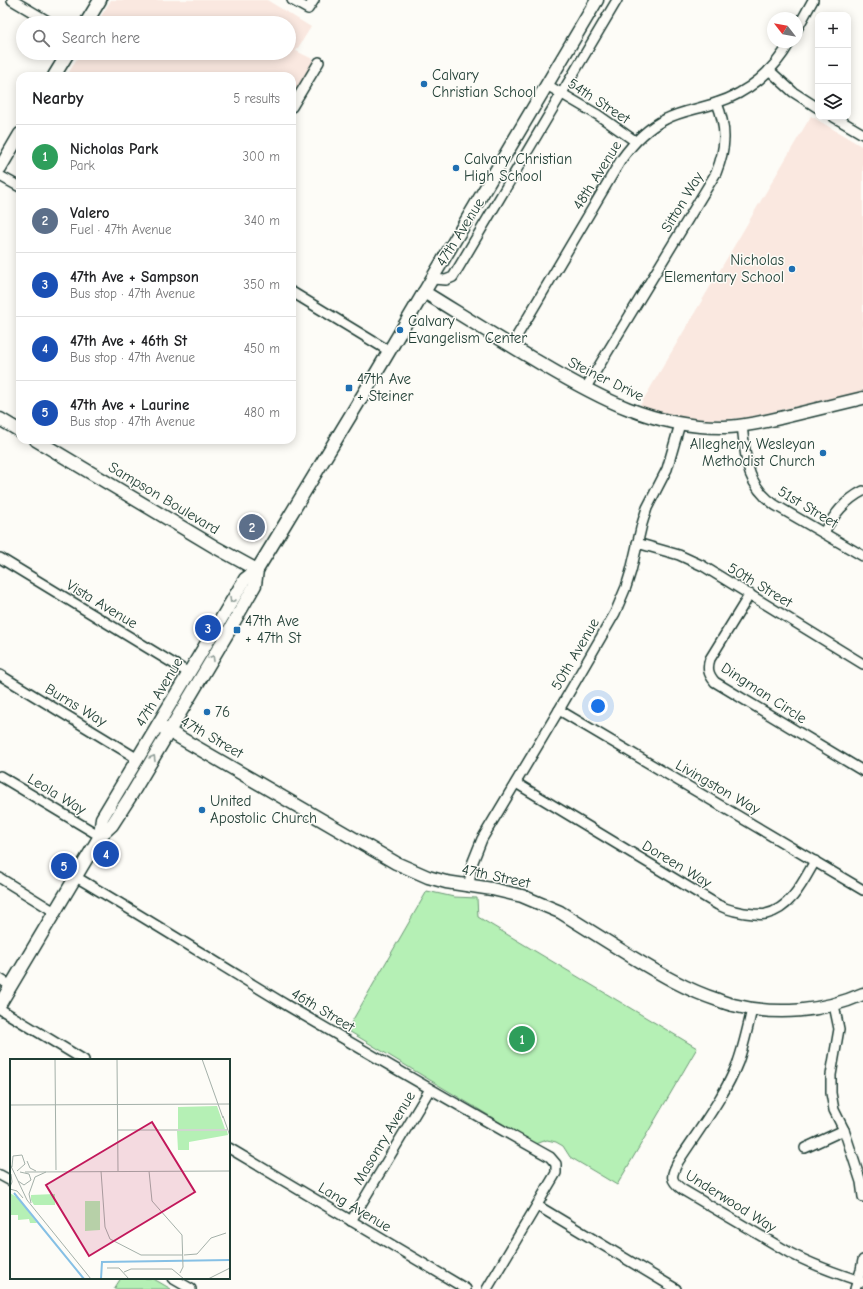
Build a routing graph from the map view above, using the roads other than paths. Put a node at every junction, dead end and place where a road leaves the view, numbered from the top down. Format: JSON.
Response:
{"nodes":[{"id":1,"x":12,"y":0,"type":"edge"},
{"id":2,"x":100,"y":0,"type":"edge"},
{"id":3,"x":292,"y":0,"type":"edge"},
{"id":4,"x":314,"y":0,"type":"edge"},
{"id":5,"x":597,"y":0,"type":"edge"},
{"id":6,"x":617,"y":0,"type":"edge"},
{"id":7,"x":813,"y":0,"type":"edge"},
{"id":8,"x":39,"y":16,"type":"edge"},
{"id":9,"x":90,"y":16,"type":"edge"},
{"id":10,"x":803,"y":18,"type":"edge"},
{"id":11,"x":786,"y":48,"type":"edge"},
{"id":12,"x":64,"y":60,"type":"edge"},
{"id":13,"x":319,"y":62,"type":"dead end"},
{"id":14,"x":769,"y":70,"type":"junction"},
{"id":15,"x":56,"y":72,"type":"edge"},
{"id":16,"x":547,"y":85,"type":"junction"},
{"id":17,"x":562,"y":93,"type":"junction"},
{"id":18,"x":296,"y":100,"type":"edge"},
{"id":19,"x":717,"y":103,"type":"junction"},
{"id":20,"x":815,"y":106,"type":"edge"},
{"id":21,"x":839,"y":120,"type":"edge"},
{"id":22,"x":863,"y":134,"type":"edge"},
{"id":23,"x":16,"y":141,"type":"edge"},
{"id":24,"x":635,"y":141,"type":"junction"},
{"id":25,"x":0,"y":168,"type":"edge"},
{"id":26,"x":0,"y":176,"type":"edge"},
{"id":27,"x":16,"y":186,"type":"edge"},
{"id":28,"x":432,"y":279,"type":"junction"},
{"id":29,"x":424,"y":292,"type":"junction"},
{"id":30,"x":296,"y":294,"type":"edge"},
{"id":31,"x":510,"y":346,"type":"junction"},
{"id":32,"x":389,"y":351,"type":"junction"},
{"id":33,"x":585,"y":389,"type":"junction"},
{"id":34,"x":863,"y":398,"type":"edge"},
{"id":35,"x":0,"y":419,"type":"edge"},
{"id":36,"x":680,"y":424,"type":"junction"},
{"id":37,"x":742,"y":425,"type":"junction"},
{"id":38,"x":16,"y":429,"type":"edge"},
{"id":39,"x":43,"y":444,"type":"edge"},
{"id":40,"x":863,"y":491,"type":"edge"},
{"id":41,"x":824,"y":532,"type":"junction"},
{"id":42,"x":637,"y":543,"type":"junction"},
{"id":43,"x":863,"y":556,"type":"edge"},
{"id":44,"x":0,"y":558,"type":"edge"},
{"id":45,"x":257,"y":570,"type":"junction"},
{"id":46,"x":750,"y":594,"type":"junction"},
{"id":47,"x":863,"y":664,"type":"edge"},
{"id":48,"x":189,"y":673,"type":"junction"},
{"id":49,"x":0,"y":675,"type":"edge"},
{"id":50,"x":559,"y":710,"type":"junction"},
{"id":51,"x":158,"y":725,"type":"junction"},
{"id":52,"x":169,"y":731,"type":"junction"},
{"id":53,"x":138,"y":759,"type":"junction"},
{"id":54,"x":863,"y":771,"type":"edge"},
{"id":55,"x":0,"y":776,"type":"edge"},
{"id":56,"x":516,"y":783,"type":"junction"},
{"id":57,"x":112,"y":825,"type":"junction"},
{"id":58,"x":100,"y":836,"type":"junction"},
{"id":59,"x":815,"y":861,"type":"junction"},
{"id":60,"x":76,"y":877,"type":"junction"},
{"id":61,"x":0,"y":878,"type":"edge"},
{"id":62,"x":469,"y":885,"type":"junction"},
{"id":63,"x":863,"y":890,"type":"edge"},
{"id":64,"x":55,"y":912,"type":"junction"},
{"id":65,"x":0,"y":979,"type":"edge"},
{"id":66,"x":11,"y":986,"type":"junction"},
{"id":67,"x":863,"y":994,"type":"edge"},
{"id":68,"x":0,"y":1004,"type":"edge"},
{"id":69,"x":834,"y":1005,"type":"junction"},
{"id":70,"x":0,"y":1009,"type":"edge"},
{"id":71,"x":752,"y":1009,"type":"junction"},
{"id":72,"x":82,"y":1059,"type":"edge"},
{"id":73,"x":430,"y":1090,"type":"junction"},
{"id":74,"x":844,"y":1130,"type":"junction"},
{"id":75,"x":805,"y":1148,"type":"dead end"},
{"id":76,"x":230,"y":1149,"type":"edge"},
{"id":77,"x":0,"y":1175,"type":"edge"},
{"id":78,"x":10,"y":1181,"type":"edge"},
{"id":79,"x":863,"y":1197,"type":"edge"},
{"id":80,"x":538,"y":1206,"type":"junction"},
{"id":81,"x":351,"y":1221,"type":"junction"},
{"id":82,"x":863,"y":1260,"type":"edge"},
{"id":83,"x":174,"y":1279,"type":"edge"},
{"id":84,"x":859,"y":1284,"type":"edge"},
{"id":85,"x":192,"y":1289,"type":"edge"},
{"id":86,"x":466,"y":1289,"type":"edge"},
{"id":87,"x":487,"y":1289,"type":"edge"},
{"id":88,"x":676,"y":1289,"type":"edge"}],
"edges":[{"from":1,"to":8,"type":"street"},
{"from":2,"to":9,"type":"street"},
{"from":3,"to":4,"type":"street"},
{"from":5,"to":16,"type":"street","name":"47th Avenue"},
{"from":6,"to":17,"type":"street","name":"47th Avenue"},
{"from":7,"to":10,"type":"street"},
{"from":11,"to":14,"type":"street","name":"48th Avenue"},
{"from":12,"to":15,"type":"street"},
{"from":13,"to":18,"type":"street"},
{"from":14,"to":19,"type":"street","name":"48th Avenue"},
{"from":14,"to":20,"type":"street"},
{"from":16,"to":17,"type":"street","name":"54th Street"},
{"from":16,"to":28,"type":"street","name":"47th Avenue"},
{"from":17,"to":24,"type":"street","name":"54th Street"},
{"from":17,"to":28,"type":"street","name":"47th Avenue"},
{"from":19,"to":24,"type":"street","name":"48th Avenue"},
{"from":19,"to":33,"type":"street","name":"Sitton Way"},
{"from":21,"to":22,"type":"street"},
{"from":23,"to":25,"type":"street"},
{"from":24,"to":31,"type":"street","name":"48th Avenue"},
{"from":26,"to":27,"type":"street"},
{"from":28,"to":29,"type":"street","name":"47th Avenue"},
{"from":29,"to":31,"type":"street","name":"Steiner Drive"},
{"from":29,"to":32,"type":"street","name":"47th Avenue"},
{"from":30,"to":32,"type":"street"},
{"from":31,"to":33,"type":"street","name":"Steiner Drive"},
{"from":32,"to":45,"type":"street","name":"47th Avenue"},
{"from":33,"to":36,"type":"street","name":"Steiner Drive"},
{"from":34,"to":37,"type":"street","name":"Steiner Drive"},
{"from":35,"to":38,"type":"street"},
{"from":36,"to":37,"type":"street","name":"Steiner Drive"},
{"from":36,"to":42,"type":"street","name":"50th Avenue"},
{"from":37,"to":41,"type":"street","name":"51st Street"},
{"from":39,"to":45,"type":"street","name":"Sampson Boulevard"},
{"from":40,"to":41,"type":"street"},
{"from":41,"to":43,"type":"street","name":"51st Street"},
{"from":42,"to":46,"type":"street","name":"50th Street"},
{"from":42,"to":50,"type":"street","name":"50th Avenue"},
{"from":44,"to":48,"type":"street","name":"Vista Avenue"},
{"from":45,"to":48,"type":"street","name":"47th Avenue","one_way":true},
{"from":52,"to":45,"type":"street","name":"47th Avenue","one_way":true},
{"from":46,"to":47,"type":"street","name":"50th Street"},
{"from":46,"to":54,"type":"street","name":"Dingman Circle"},
{"from":48,"to":51,"type":"street","name":"47th Avenue"},
{"from":49,"to":53,"type":"street","name":"Burns Way"},
{"from":50,"to":56,"type":"street","name":"50th Avenue"},
{"from":50,"to":59,"type":"street","name":"Livingston Way"},
{"from":51,"to":52,"type":"street","name":"47th Street"},
{"from":51,"to":53,"type":"street","name":"47th Avenue"},
{"from":57,"to":52,"type":"street","name":"47th Avenue","one_way":true},
{"from":52,"to":62,"type":"street","name":"47th Street"},
{"from":53,"to":57,"type":"street"},
{"from":53,"to":58,"type":"street","name":"47th Avenue"},
{"from":55,"to":58,"type":"street","name":"Leola Way"},
{"from":56,"to":59,"type":"street","name":"Doreen Way"},
{"from":56,"to":62,"type":"street","name":"50th Avenue"},
{"from":57,"to":58,"type":"street","name":"47th Avenue"},
{"from":58,"to":60,"type":"street","name":"47th Avenue"},
{"from":59,"to":63,"type":"street","name":"Livingston Way"},
{"from":60,"to":64,"type":"street","name":"47th Avenue"},
{"from":60,"to":73,"type":"street","name":"46th Street"},
{"from":61,"to":64,"type":"street"},
{"from":62,"to":71,"type":"street","name":"47th Street"},
{"from":64,"to":66,"type":"street","name":"47th Avenue"},
{"from":65,"to":66,"type":"street"},
{"from":66,"to":68,"type":"street","name":"47th Avenue"},
{"from":67,"to":69,"type":"street","name":"47th Street"},
{"from":69,"to":71,"type":"street","name":"47th Street"},
{"from":69,"to":74,"type":"street"},
{"from":70,"to":72,"type":"street"},
{"from":71,"to":84,"type":"street","name":"Underwood Way"},
{"from":73,"to":80,"type":"street","name":"46th Street"},
{"from":73,"to":81,"type":"street","name":"Masonry Avenue"},
{"from":74,"to":75,"type":"street"},
{"from":74,"to":79,"type":"street"},
{"from":76,"to":81,"type":"street","name":"Lang Avenue"},
{"from":77,"to":78,"type":"street"},
{"from":80,"to":87,"type":"street"},
{"from":80,"to":88,"type":"street"},
{"from":81,"to":86,"type":"street","name":"Lang Avenue"},
{"from":82,"to":84,"type":"street"},
{"from":83,"to":85,"type":"street"}]}
